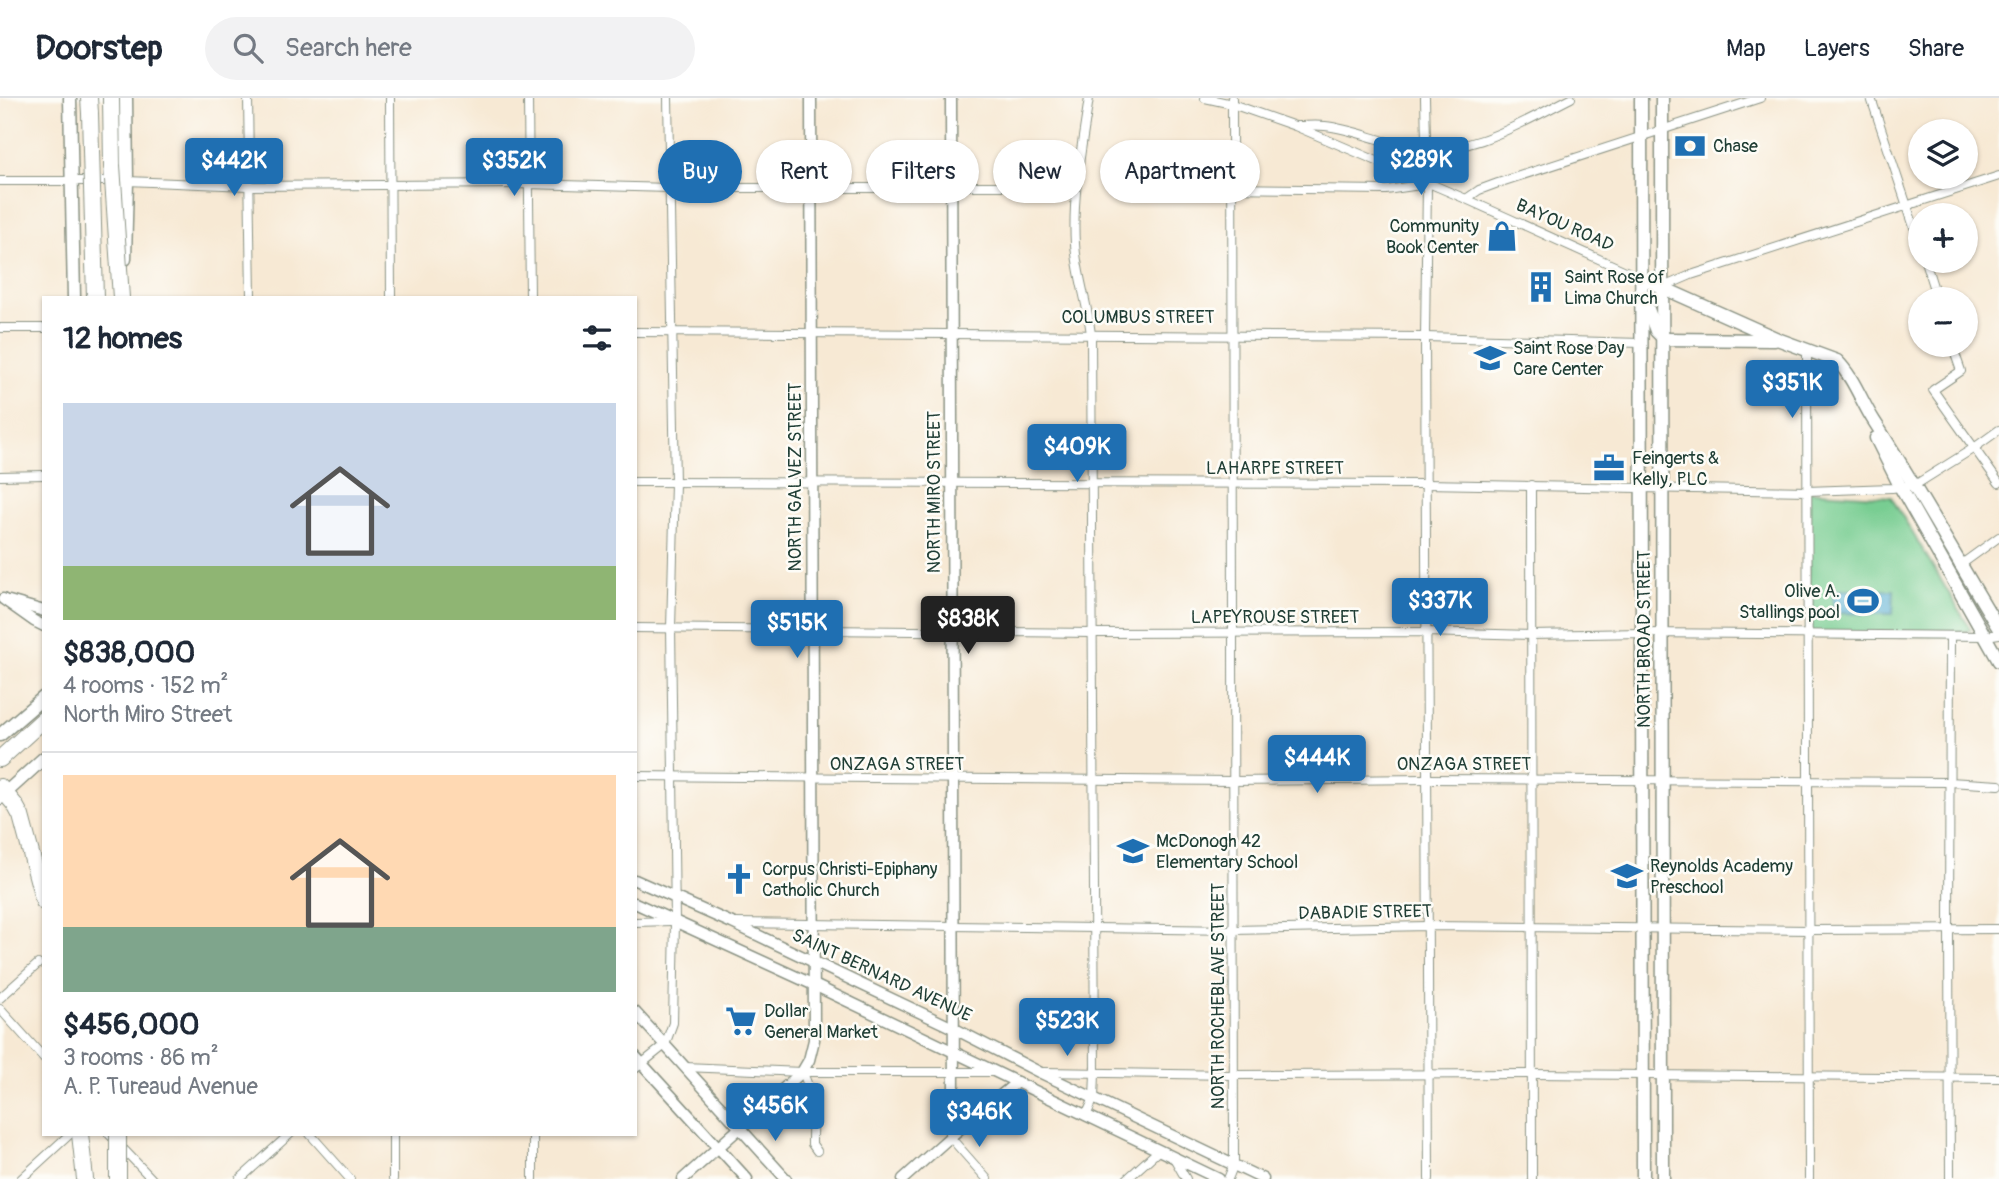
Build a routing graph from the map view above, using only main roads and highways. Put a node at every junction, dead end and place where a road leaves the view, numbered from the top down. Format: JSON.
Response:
{"nodes":[{"id":1,"x":70,"y":98,"type":"edge"},
{"id":2,"x":111,"y":98,"type":"edge"},
{"id":3,"x":126,"y":98,"type":"edge"},
{"id":4,"x":1641,"y":98,"type":"edge"},
{"id":5,"x":1662,"y":98,"type":"edge"},
{"id":6,"x":89,"y":103,"type":"edge"},
{"id":7,"x":112,"y":164,"type":"junction"},
{"id":8,"x":1642,"y":169,"type":"junction"},
{"id":9,"x":1662,"y":172,"type":"junction"},
{"id":10,"x":1641,"y":278,"type":"junction"},
{"id":11,"x":1663,"y":287,"type":"junction"},
{"id":12,"x":1642,"y":295,"type":"junction"},
{"id":13,"x":74,"y":296,"type":"edge"},
{"id":14,"x":95,"y":296,"type":"edge"},
{"id":15,"x":110,"y":296,"type":"edge"},
{"id":16,"x":122,"y":296,"type":"edge"},
{"id":17,"x":122,"y":296,"type":"edge"},
{"id":18,"x":1663,"y":339,"type":"junction"},
{"id":19,"x":1780,"y":340,"type":"junction"},
{"id":20,"x":1869,"y":414,"type":"junction"},
{"id":21,"x":1995,"y":633,"type":"edge"},
{"id":22,"x":1999,"y":661,"type":"edge"},
{"id":23,"x":42,"y":698,"type":"edge"},
{"id":24,"x":42,"y":721,"type":"edge"},
{"id":25,"x":0,"y":735,"type":"edge"},
{"id":26,"x":42,"y":736,"type":"edge"},
{"id":27,"x":0,"y":760,"type":"edge"},
{"id":28,"x":42,"y":760,"type":"edge"},
{"id":29,"x":0,"y":774,"type":"edge"},
{"id":30,"x":2,"y":793,"type":"edge"},
{"id":31,"x":42,"y":894,"type":"edge"},
{"id":32,"x":80,"y":1136,"type":"edge"},
{"id":33,"x":89,"y":1136,"type":"edge"},
{"id":34,"x":118,"y":1136,"type":"edge"},
{"id":35,"x":87,"y":1179,"type":"edge"},
{"id":36,"x":118,"y":1179,"type":"edge"},
{"id":37,"x":1643,"y":1179,"type":"edge"},
{"id":38,"x":1664,"y":1179,"type":"edge"}],
"edges":[{"from":1,"to":13,"type":"main road"},
{"from":2,"to":7,"type":"highway"},
{"from":3,"to":17,"type":"main road"},
{"from":4,"to":8,"type":"main road","name":"NORTH BROAD STREET"},
{"from":5,"to":9,"type":"main road","name":"NORTH BROAD STREET"},
{"from":6,"to":14,"type":"highway","bridge":true},
{"from":7,"to":15,"type":"highway","bridge":true},
{"from":7,"to":16,"type":"highway","bridge":true},
{"from":8,"to":9,"type":"main road"},
{"from":8,"to":10,"type":"main road","name":"NORTH BROAD STREET"},
{"from":9,"to":11,"type":"main road","name":"NORTH BROAD STREET"},
{"from":10,"to":11,"type":"main road","name":"BAYOU ROAD"},
{"from":10,"to":12,"type":"main road","name":"NORTH BROAD STREET"},
{"from":11,"to":18,"type":"main road","name":"NORTH BROAD STREET"},
{"from":11,"to":19,"type":"main road","name":"BAYOU ROAD"},
{"from":12,"to":18,"type":"main road"},
{"from":12,"to":37,"type":"main road","name":"NORTH BROAD STREET"},
{"from":18,"to":19,"type":"main road"},
{"from":18,"to":38,"type":"main road","name":"NORTH BROAD STREET"},
{"from":19,"to":20,"type":"main road","name":"BAYOU ROAD"},
{"from":20,"to":21,"type":"main road"},
{"from":20,"to":21,"type":"main road"},
{"from":21,"to":22,"type":"main road"},
{"from":23,"to":25,"type":"main road"},
{"from":24,"to":27,"type":"highway"},
{"from":26,"to":29,"type":"highway"},
{"from":28,"to":30,"type":"main road"},
{"from":30,"to":31,"type":"highway"},
{"from":32,"to":35,"type":"highway"},
{"from":33,"to":35,"type":"highway"},
{"from":34,"to":36,"type":"highway","bridge":true}]}
